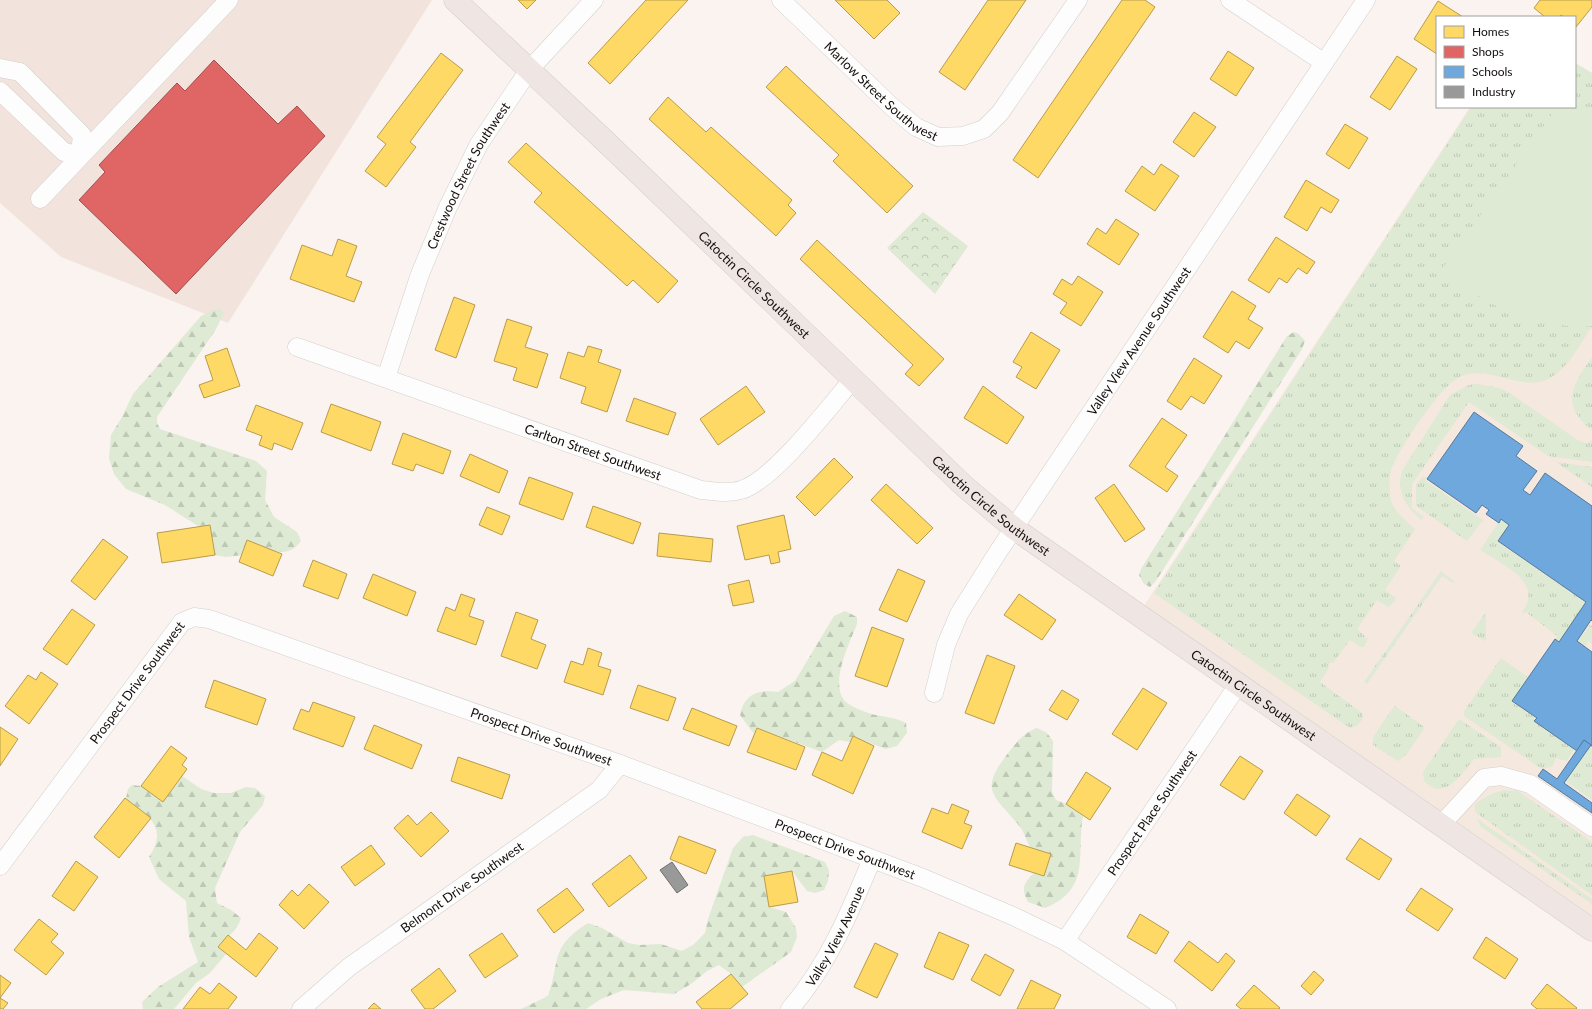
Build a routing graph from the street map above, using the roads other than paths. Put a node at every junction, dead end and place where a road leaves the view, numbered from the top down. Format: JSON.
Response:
{"nodes":[{"id":1,"x":229,"y":0,"type":"edge"},
{"id":2,"x":455,"y":0,"type":"edge"},
{"id":3,"x":594,"y":0,"type":"edge"},
{"id":4,"x":781,"y":0,"type":"edge"},
{"id":5,"x":1078,"y":0,"type":"edge"},
{"id":6,"x":1230,"y":0,"type":"edge"},
{"id":7,"x":1366,"y":0,"type":"edge"},
{"id":8,"x":1323,"y":62,"type":"junction"},
{"id":9,"x":0,"y":68,"type":"edge"},
{"id":10,"x":529,"y":70,"type":"junction"},
{"id":11,"x":0,"y":91,"type":"edge"},
{"id":12,"x":80,"y":155,"type":"junction"},
{"id":13,"x":40,"y":199,"type":"dead end"},
{"id":14,"x":297,"y":347,"type":"dead end"},
{"id":15,"x":386,"y":378,"type":"junction"},
{"id":16,"x":853,"y":379,"type":"junction"},
{"id":17,"x":1014,"y":529,"type":"junction"},
{"id":18,"x":1238,"y":685,"type":"junction"},
{"id":19,"x":934,"y":693,"type":"dead end"},
{"id":20,"x":620,"y":764,"type":"junction"},
{"id":21,"x":1440,"y":826,"type":"junction"},
{"id":22,"x":1592,"y":827,"type":"edge"},
{"id":23,"x":872,"y":859,"type":"junction"},
{"id":24,"x":0,"y":866,"type":"edge"},
{"id":25,"x":1592,"y":930,"type":"edge"},
{"id":26,"x":1065,"y":941,"type":"junction"},
{"id":27,"x":301,"y":1009,"type":"edge"},
{"id":28,"x":790,"y":1009,"type":"edge"},
{"id":29,"x":1167,"y":1009,"type":"edge"}],
"edges":[{"from":1,"to":12,"type":"street"},
{"from":2,"to":10,"type":"main road","name":"Catoctin Circle Southwest"},
{"from":3,"to":10,"type":"street","name":"Crestwood Street Southwest"},
{"from":4,"to":5,"type":"street","name":"Marlow Street Southwest"},
{"from":6,"to":8,"type":"street"},
{"from":7,"to":8,"type":"street","name":"Valley View Avenue Southwest"},
{"from":8,"to":17,"type":"street","name":"Valley View Avenue Southwest"},
{"from":9,"to":12,"type":"street"},
{"from":10,"to":15,"type":"street","name":"Crestwood Street Southwest"},
{"from":10,"to":16,"type":"main road","name":"Catoctin Circle Southwest"},
{"from":11,"to":12,"type":"street"},
{"from":12,"to":13,"type":"street"},
{"from":14,"to":15,"type":"street","name":"Carlton Street Southwest"},
{"from":15,"to":16,"type":"street","name":"Carlton Street Southwest"},
{"from":16,"to":17,"type":"main road","name":"Catoctin Circle Southwest"},
{"from":17,"to":18,"type":"main road","name":"Catoctin Circle Southwest"},
{"from":17,"to":19,"type":"street","name":"Valley View Avenue Southwest"},
{"from":18,"to":21,"type":"main road","name":"Catoctin Circle Southwest"},
{"from":18,"to":26,"type":"street","name":"Prospect Place Southwest"},
{"from":20,"to":23,"type":"street","name":"Prospect Drive Southwest"},
{"from":20,"to":24,"type":"street","name":"Prospect Drive Southwest"},
{"from":20,"to":27,"type":"street","name":"Belmont Drive Southwest"},
{"from":21,"to":22,"type":"street"},
{"from":21,"to":25,"type":"main road","name":"Catoctin Circle Southwest"},
{"from":23,"to":26,"type":"street","name":"Prospect Drive Southwest"},
{"from":23,"to":28,"type":"street","name":"Valley View Avenue"},
{"from":26,"to":29,"type":"street","name":"Prospect Drive Southwest"}]}
